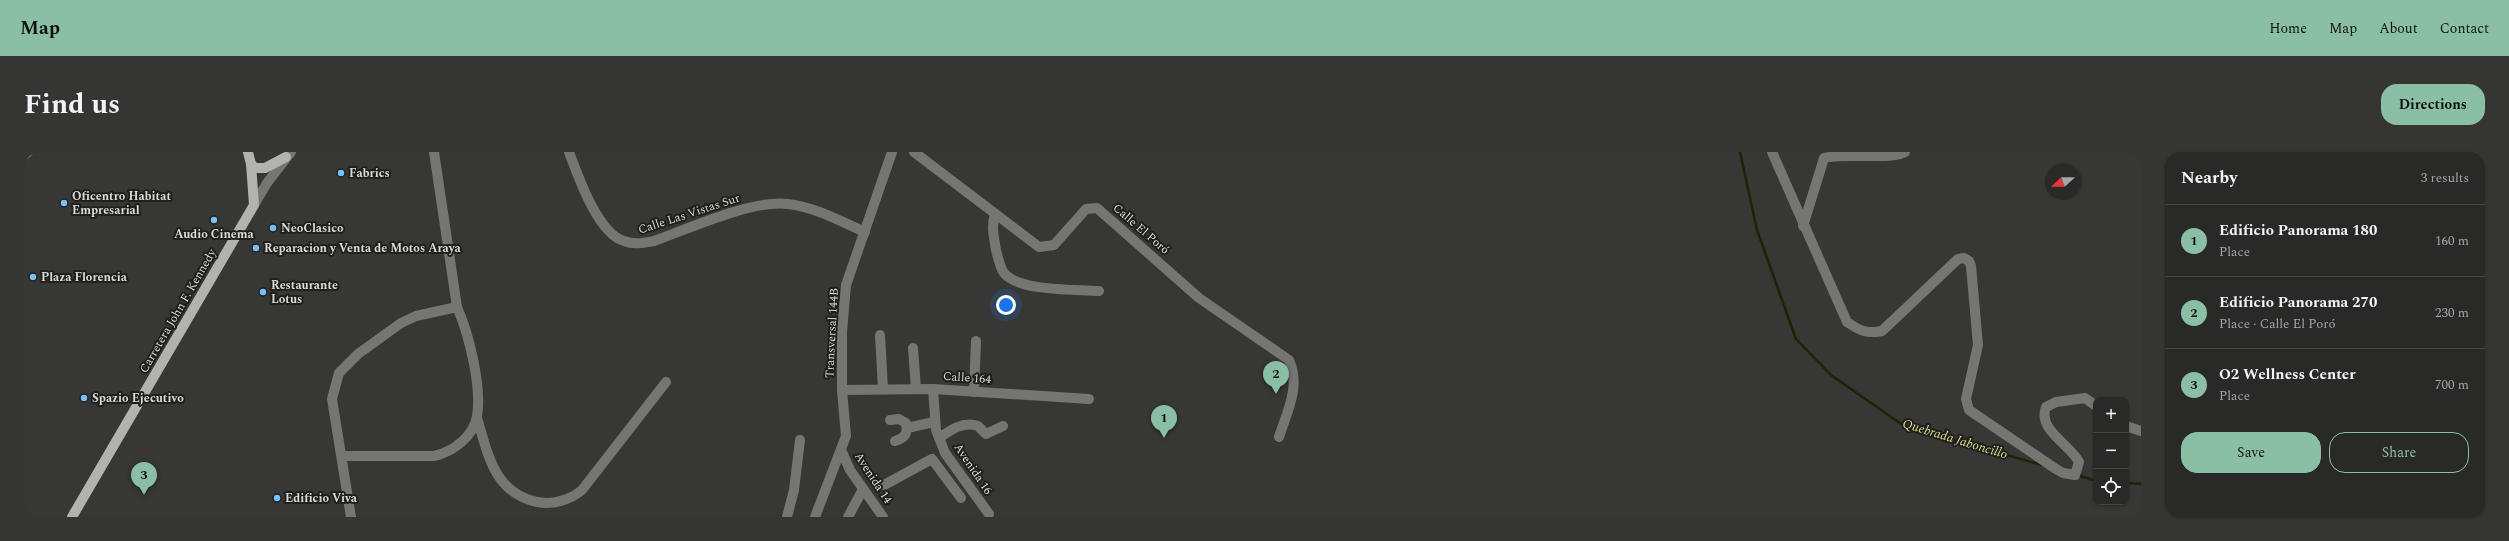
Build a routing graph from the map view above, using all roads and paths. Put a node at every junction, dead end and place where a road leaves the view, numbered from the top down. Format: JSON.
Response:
{"nodes":[{"id":1,"x":28,"y":152,"type":"edge"},
{"id":2,"x":248,"y":152,"type":"edge"},
{"id":3,"x":434,"y":152,"type":"edge"},
{"id":4,"x":569,"y":152,"type":"edge"},
{"id":5,"x":892,"y":152,"type":"edge"},
{"id":6,"x":914,"y":152,"type":"edge"},
{"id":7,"x":1772,"y":152,"type":"edge"},
{"id":8,"x":1905,"y":152,"type":"edge"},
{"id":9,"x":24,"y":155,"type":"edge"},
{"id":10,"x":289,"y":155,"type":"edge"},
{"id":11,"x":251,"y":164,"type":"junction"},
{"id":12,"x":254,"y":205,"type":"junction"},
{"id":13,"x":995,"y":214,"type":"junction"},
{"id":14,"x":1803,"y":226,"type":"junction"},
{"id":15,"x":865,"y":232,"type":"junction"},
{"id":16,"x":1099,"y":291,"type":"dead end"},
{"id":17,"x":458,"y":307,"type":"junction"},
{"id":18,"x":880,"y":334,"type":"dead end"},
{"id":19,"x":976,"y":341,"type":"dead end"},
{"id":20,"x":913,"y":348,"type":"dead end"},
{"id":21,"x":666,"y":382,"type":"dead end"},
{"id":22,"x":916,"y":389,"type":"junction"},
{"id":23,"x":933,"y":389,"type":"junction"},
{"id":24,"x":842,"y":390,"type":"junction"},
{"id":25,"x":883,"y":390,"type":"junction"},
{"id":26,"x":974,"y":392,"type":"junction"},
{"id":27,"x":1089,"y":399,"type":"dead end"},
{"id":28,"x":2093,"y":404,"type":"edge"},
{"id":29,"x":477,"y":418,"type":"junction"},
{"id":30,"x":890,"y":420,"type":"dead end"},
{"id":31,"x":934,"y":422,"type":"junction"},
{"id":32,"x":1003,"y":426,"type":"dead end"},
{"id":33,"x":2129,"y":427,"type":"edge"},
{"id":34,"x":907,"y":428,"type":"junction"},
{"id":35,"x":2141,"y":431,"type":"edge"},
{"id":36,"x":1279,"y":437,"type":"dead end"},
{"id":37,"x":938,"y":438,"type":"junction"},
{"id":38,"x":800,"y":440,"type":"dead end"},
{"id":39,"x":894,"y":440,"type":"dead end"},
{"id":40,"x":842,"y":452,"type":"junction"},
{"id":41,"x":342,"y":456,"type":"junction"},
{"id":42,"x":884,"y":485,"type":"dead end"},
{"id":43,"x":967,"y":486,"type":"junction"},
{"id":44,"x":863,"y":489,"type":"junction"},
{"id":45,"x":989,"y":514,"type":"dead end"},
{"id":46,"x":72,"y":517,"type":"edge"},
{"id":47,"x":351,"y":517,"type":"edge"},
{"id":48,"x":788,"y":517,"type":"edge"},
{"id":49,"x":815,"y":517,"type":"edge"},
{"id":50,"x":848,"y":517,"type":"edge"},
{"id":51,"x":883,"y":517,"type":"edge"}],
"edges":[{"from":1,"to":9,"type":"street"},
{"from":2,"to":11,"type":"main road"},
{"from":3,"to":17,"type":"street"},
{"from":4,"to":15,"type":"street","name":"Calle Las Vistas Sur"},
{"from":5,"to":15,"type":"street","name":"Transversal 144B"},
{"from":6,"to":13,"type":"street","name":"Calle El Poró"},
{"from":7,"to":14,"type":"street"},
{"from":8,"to":14,"type":"street"},
{"from":10,"to":11,"type":"main road"},
{"from":10,"to":12,"type":"street"},
{"from":11,"to":12,"type":"main road"},
{"from":12,"to":46,"type":"main road","name":"Carretera John F. Kennedy"},
{"from":13,"to":16,"type":"street"},
{"from":13,"to":36,"type":"street","name":"Calle El Poró"},
{"from":14,"to":28,"type":"street"},
{"from":15,"to":24,"type":"street","name":"Transversal 144B"},
{"from":17,"to":29,"type":"street"},
{"from":17,"to":41,"type":"street"},
{"from":18,"to":25,"type":"street"},
{"from":19,"to":26,"type":"street"},
{"from":20,"to":22,"type":"street"},
{"from":21,"to":29,"type":"street"},
{"from":22,"to":23,"type":"street","name":"Calle 164"},
{"from":22,"to":25,"type":"street","name":"Calle 164"},
{"from":23,"to":26,"type":"street","name":"Calle 164"},
{"from":23,"to":31,"type":"street","name":"Avenida 16"},
{"from":24,"to":25,"type":"street","name":"Calle 164"},
{"from":24,"to":40,"type":"street","name":"Transversal 144B"},
{"from":26,"to":27,"type":"street","name":"Calle 164"},
{"from":29,"to":41,"type":"street"},
{"from":30,"to":34,"type":"street"},
{"from":31,"to":34,"type":"street"},
{"from":31,"to":37,"type":"street","name":"Avenida 16"},
{"from":32,"to":37,"type":"street"},
{"from":33,"to":35,"type":"street"},
{"from":34,"to":39,"type":"street"},
{"from":37,"to":43,"type":"street","name":"Avenida 16"},
{"from":38,"to":48,"type":"street"},
{"from":40,"to":44,"type":"street","name":"Avenida 14"},
{"from":40,"to":49,"type":"street","name":"Transversal 144B"},
{"from":41,"to":47,"type":"street"},
{"from":42,"to":43,"type":"street"},
{"from":43,"to":45,"type":"street","name":"Avenida 16"},
{"from":44,"to":50,"type":"street"},
{"from":44,"to":51,"type":"street","name":"Avenida 14"}]}
